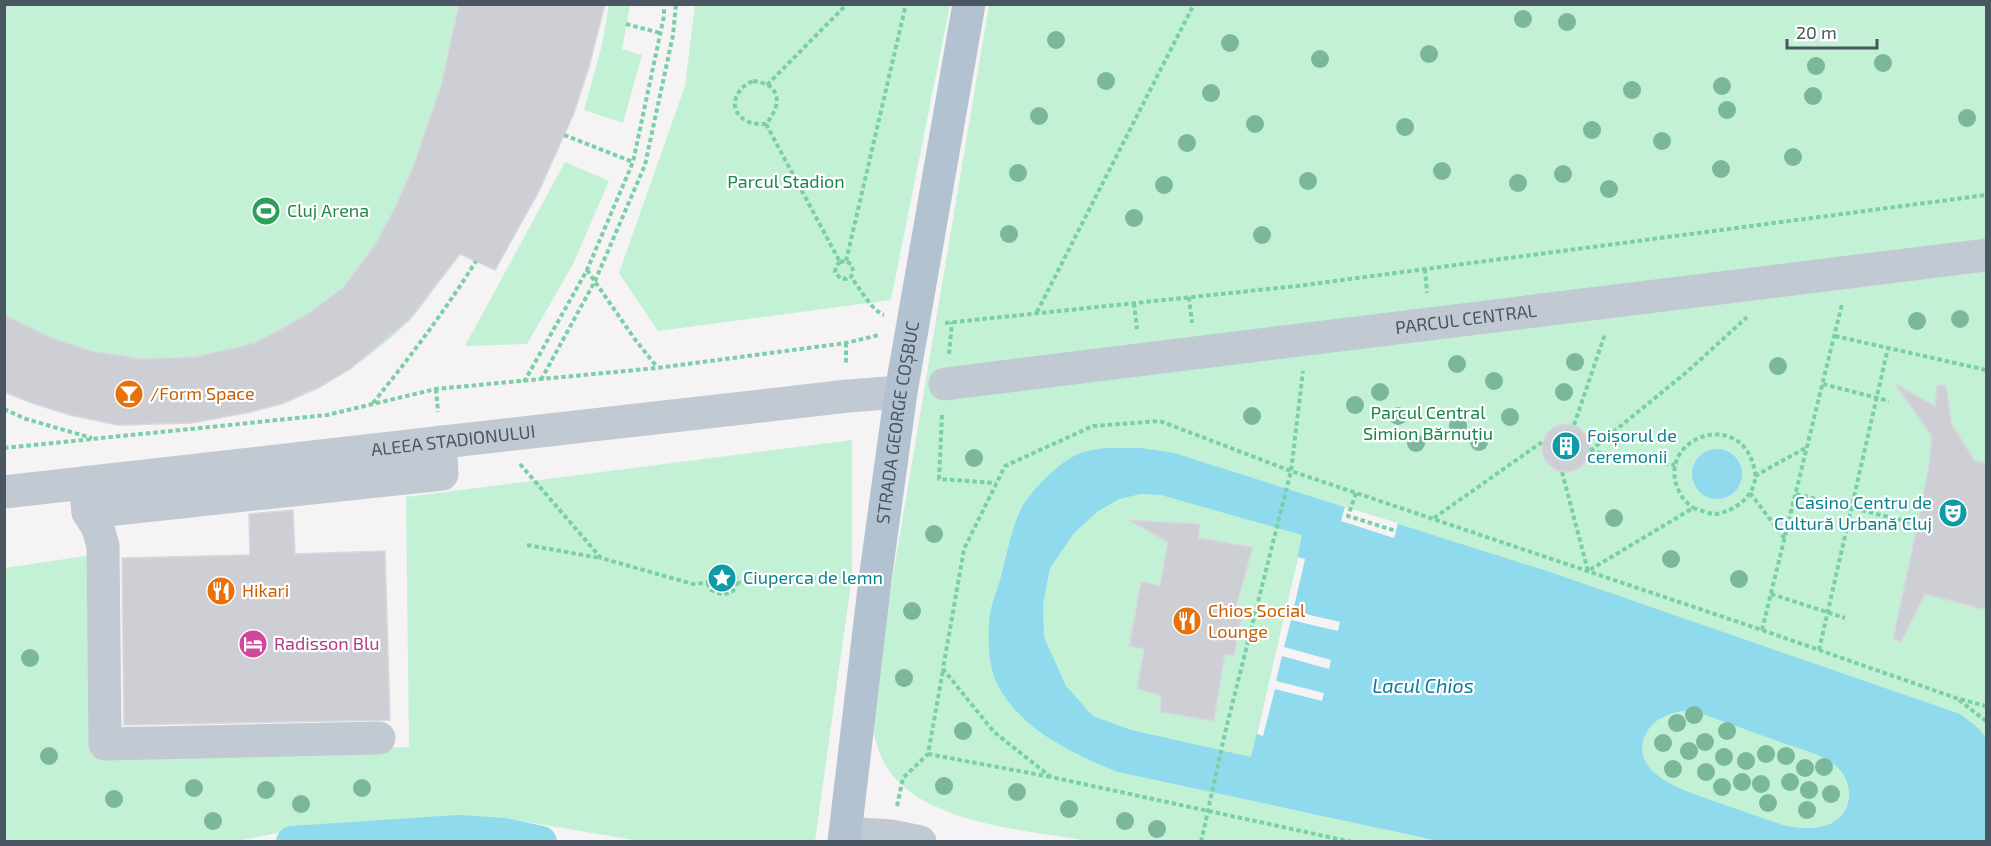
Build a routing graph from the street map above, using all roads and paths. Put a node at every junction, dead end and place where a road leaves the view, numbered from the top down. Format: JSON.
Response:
{"nodes":[{"id":1,"x":664,"y":4,"type":"edge"},
{"id":2,"x":676,"y":4,"type":"edge"},
{"id":3,"x":847,"y":4,"type":"edge"},
{"id":4,"x":906,"y":4,"type":"edge"},
{"id":5,"x":969,"y":4,"type":"edge"},
{"id":6,"x":1194,"y":4,"type":"edge"},
{"id":7,"x":626,"y":24,"type":"dead end"},
{"id":8,"x":660,"y":33,"type":"junction"},
{"id":9,"x":767,"y":85,"type":"junction"},
{"id":10,"x":766,"y":124,"type":"junction"},
{"id":11,"x":564,"y":135,"type":"dead end"},
{"id":12,"x":633,"y":162,"type":"junction"},
{"id":13,"x":1986,"y":195,"type":"edge"},
{"id":14,"x":1986,"y":255,"type":"edge"},
{"id":15,"x":476,"y":261,"type":"dead end"},
{"id":16,"x":846,"y":261,"type":"junction"},
{"id":17,"x":840,"y":262,"type":"junction"},
{"id":18,"x":1425,"y":269,"type":"junction"},
{"id":19,"x":587,"y":270,"type":"junction"},
{"id":20,"x":1426,"y":276,"type":"dead end"},
{"id":21,"x":851,"y":277,"type":"junction"},
{"id":22,"x":595,"y":281,"type":"junction"},
{"id":23,"x":1189,"y":297,"type":"junction"},
{"id":24,"x":1844,"y":300,"type":"dead end"},
{"id":25,"x":1134,"y":303,"type":"junction"},
{"id":26,"x":1190,"y":306,"type":"dead end"},
{"id":27,"x":1754,"y":310,"type":"dead end"},
{"id":28,"x":1037,"y":313,"type":"junction"},
{"id":29,"x":1136,"y":313,"type":"dead end"},
{"id":30,"x":880,"y":314,"type":"dead end"},
{"id":31,"x":952,"y":322,"type":"dead end"},
{"id":32,"x":912,"y":326,"type":"junction"},
{"id":33,"x":1606,"y":329,"type":"dead end"},
{"id":34,"x":1835,"y":336,"type":"junction"},
{"id":35,"x":1888,"y":348,"type":"junction"},
{"id":36,"x":1304,"y":367,"type":"dead end"},
{"id":37,"x":657,"y":368,"type":"junction"},
{"id":38,"x":1986,"y":370,"type":"edge"},
{"id":39,"x":541,"y":380,"type":"junction"},
{"id":40,"x":524,"y":382,"type":"junction"},
{"id":41,"x":1823,"y":384,"type":"junction"},
{"id":42,"x":901,"y":392,"type":"junction"},
{"id":43,"x":944,"y":397,"type":"joint"},
{"id":44,"x":1877,"y":398,"type":"junction"},
{"id":45,"x":1889,"y":401,"type":"dead end"},
{"id":46,"x":373,"y":404,"type":"junction"},
{"id":47,"x":4,"y":409,"type":"edge"},
{"id":48,"x":1574,"y":424,"type":"dead end"},
{"id":49,"x":94,"y":439,"type":"junction"},
{"id":50,"x":1542,"y":442,"type":"dead end"},
{"id":51,"x":1808,"y":446,"type":"junction"},
{"id":52,"x":4,"y":448,"type":"edge"},
{"id":53,"x":519,"y":464,"type":"dead end"},
{"id":54,"x":1675,"y":465,"type":"junction"},
{"id":55,"x":1291,"y":471,"type":"junction"},
{"id":56,"x":1562,"y":472,"type":"dead end"},
{"id":57,"x":1755,"y":476,"type":"junction"},
{"id":58,"x":997,"y":483,"type":"junction"},
{"id":59,"x":4,"y":492,"type":"edge"},
{"id":60,"x":1356,"y":493,"type":"junction"},
{"id":61,"x":1750,"y":493,"type":"junction"},
{"id":62,"x":1796,"y":494,"type":"junction"},
{"id":63,"x":87,"y":498,"type":"junction"},
{"id":64,"x":1852,"y":507,"type":"junction"},
{"id":65,"x":1693,"y":508,"type":"junction"},
{"id":66,"x":1433,"y":519,"type":"junction"},
{"id":67,"x":1917,"y":524,"type":"dead end"},
{"id":68,"x":1396,"y":531,"type":"dead end"},
{"id":69,"x":1785,"y":539,"type":"junction"},
{"id":70,"x":526,"y":545,"type":"dead end"},
{"id":71,"x":601,"y":558,"type":"junction"},
{"id":72,"x":1588,"y":571,"type":"junction"},
{"id":73,"x":852,"y":576,"type":"dead end"},
{"id":74,"x":707,"y":583,"type":"junction"},
{"id":75,"x":737,"y":583,"type":"junction"},
{"id":76,"x":1771,"y":594,"type":"junction"},
{"id":77,"x":1827,"y":612,"type":"junction"},
{"id":78,"x":1845,"y":618,"type":"dead end"},
{"id":79,"x":1762,"y":630,"type":"junction"},
{"id":80,"x":1239,"y":633,"type":"dead end"},
{"id":81,"x":1250,"y":636,"type":"junction"},
{"id":82,"x":1819,"y":650,"type":"junction"},
{"id":83,"x":943,"y":669,"type":"junction"},
{"id":84,"x":1956,"y":698,"type":"junction"},
{"id":85,"x":1986,"y":706,"type":"edge"},
{"id":86,"x":1986,"y":721,"type":"edge"},
{"id":87,"x":379,"y":738,"type":"dead end"},
{"id":88,"x":928,"y":754,"type":"junction"},
{"id":89,"x":1051,"y":777,"type":"junction"},
{"id":90,"x":1208,"y":810,"type":"junction"},
{"id":91,"x":844,"y":837,"type":"edge"},
{"id":92,"x":905,"y":839,"type":"edge"},
{"id":93,"x":1201,"y":842,"type":"edge"},
{"id":94,"x":1352,"y":842,"type":"edge"}],
"edges":[{"from":1,"to":8,"type":"path"},
{"from":2,"to":22,"type":"path"},
{"from":3,"to":9,"type":"path"},
{"from":4,"to":16,"type":"path"},
{"from":5,"to":32,"type":"main road","name":"STRADA GEORGE COȘBUC"},
{"from":6,"to":28,"type":"path"},
{"from":7,"to":8,"type":"path"},
{"from":8,"to":12,"type":"path"},
{"from":9,"to":10,"type":"path"},
{"from":9,"to":10,"type":"path"},
{"from":10,"to":17,"type":"path"},
{"from":11,"to":12,"type":"path"},
{"from":12,"to":19,"type":"path"},
{"from":13,"to":18,"type":"path"},
{"from":14,"to":43,"type":"street","name":"PARCUL CENTRAL"},
{"from":15,"to":46,"type":"path"},
{"from":16,"to":17,"type":"path"},
{"from":16,"to":21,"type":"path"},
{"from":17,"to":21,"type":"path"},
{"from":18,"to":20,"type":"path"},
{"from":18,"to":23,"type":"path"},
{"from":19,"to":22,"type":"path"},
{"from":19,"to":40,"type":"path"},
{"from":21,"to":30,"type":"path"},
{"from":22,"to":37,"type":"path"},
{"from":22,"to":39,"type":"path"},
{"from":23,"to":25,"type":"path"},
{"from":23,"to":26,"type":"path"},
{"from":24,"to":34,"type":"path"},
{"from":25,"to":28,"type":"path"},
{"from":25,"to":29,"type":"path"},
{"from":27,"to":54,"type":"path"},
{"from":28,"to":31,"type":"path"},
{"from":32,"to":37,"type":"path"},
{"from":32,"to":42,"type":"main road","name":"STRADA GEORGE COȘBUC"},
{"from":33,"to":48,"type":"path"},
{"from":34,"to":35,"type":"path"},
{"from":34,"to":41,"type":"path"},
{"from":35,"to":38,"type":"path"},
{"from":35,"to":44,"type":"path"},
{"from":36,"to":55,"type":"path"},
{"from":37,"to":39,"type":"path"},
{"from":39,"to":40,"type":"path"},
{"from":40,"to":46,"type":"path"},
{"from":41,"to":44,"type":"path"},
{"from":41,"to":51,"type":"path"},
{"from":42,"to":63,"type":"street","name":"ALEEA STADIONULUI"},
{"from":42,"to":91,"type":"main road","name":"STRADA GEORGE COȘBUC"},
{"from":43,"to":58,"type":"path"},
{"from":44,"to":45,"type":"path"},
{"from":44,"to":64,"type":"path"},
{"from":46,"to":49,"type":"path"},
{"from":47,"to":49,"type":"path"},
{"from":49,"to":52,"type":"path"},
{"from":50,"to":66,"type":"path"},
{"from":51,"to":57,"type":"path"},
{"from":51,"to":62,"type":"path"},
{"from":53,"to":71,"type":"path"},
{"from":54,"to":57,"type":"path"},
{"from":54,"to":65,"type":"path"},
{"from":55,"to":58,"type":"path"},
{"from":55,"to":60,"type":"path"},
{"from":55,"to":81,"type":"path"},
{"from":56,"to":72,"type":"path"},
{"from":57,"to":61,"type":"path"},
{"from":58,"to":83,"type":"path"},
{"from":59,"to":63,"type":"street","name":"ALEEA STADIONULUI"},
{"from":60,"to":66,"type":"path"},
{"from":60,"to":68,"type":"path"},
{"from":61,"to":65,"type":"path"},
{"from":61,"to":69,"type":"path"},
{"from":62,"to":64,"type":"path"},
{"from":62,"to":69,"type":"path"},
{"from":63,"to":87,"type":"street"},
{"from":64,"to":67,"type":"path"},
{"from":64,"to":77,"type":"path"},
{"from":65,"to":72,"type":"path"},
{"from":66,"to":72,"type":"path"},
{"from":69,"to":76,"type":"path"},
{"from":70,"to":71,"type":"path"},
{"from":71,"to":74,"type":"path"},
{"from":72,"to":79,"type":"path"},
{"from":73,"to":75,"type":"path"},
{"from":74,"to":75,"type":"path"},
{"from":74,"to":75,"type":"path"},
{"from":76,"to":77,"type":"path"},
{"from":76,"to":79,"type":"path"},
{"from":77,"to":78,"type":"path"},
{"from":77,"to":82,"type":"path"},
{"from":79,"to":82,"type":"path"},
{"from":80,"to":81,"type":"path"},
{"from":81,"to":90,"type":"path"},
{"from":82,"to":84,"type":"path"},
{"from":83,"to":88,"type":"path"},
{"from":83,"to":89,"type":"path"},
{"from":84,"to":85,"type":"path"},
{"from":84,"to":86,"type":"path"},
{"from":88,"to":89,"type":"path"},
{"from":88,"to":92,"type":"path"},
{"from":89,"to":90,"type":"path"},
{"from":90,"to":93,"type":"path"},
{"from":90,"to":94,"type":"path"},
{"from":91,"to":92,"type":"street"}]}
